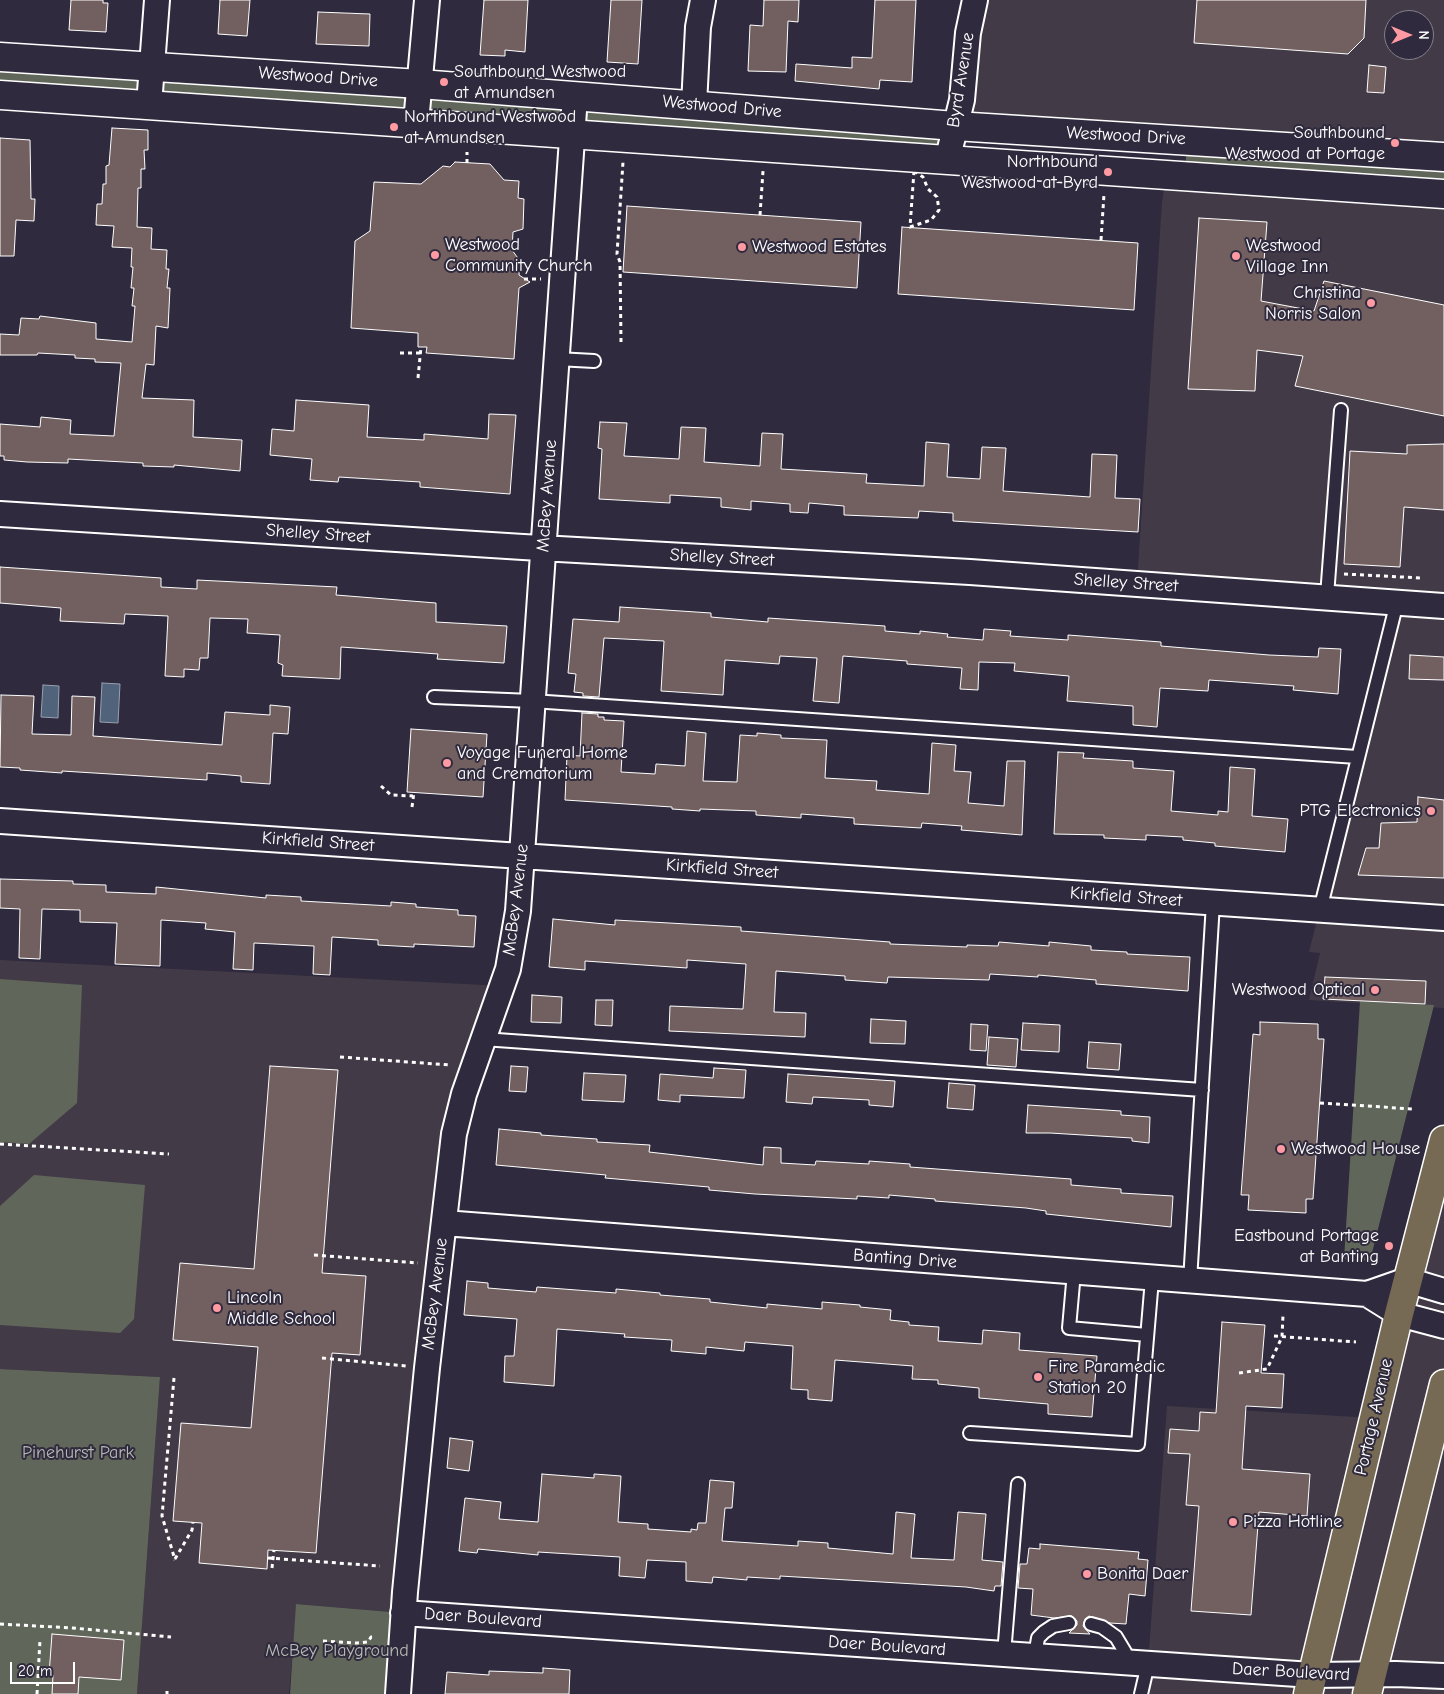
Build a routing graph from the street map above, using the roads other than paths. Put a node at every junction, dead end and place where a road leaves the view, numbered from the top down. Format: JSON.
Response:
{"nodes":[{"id":1,"x":157,"y":0,"type":"edge"},
{"id":2,"x":427,"y":0,"type":"edge"},
{"id":3,"x":702,"y":0,"type":"edge"},
{"id":4,"x":975,"y":0,"type":"edge"},
{"id":5,"x":0,"y":57,"type":"edge"},
{"id":6,"x":152,"y":66,"type":"junction"},
{"id":7,"x":420,"y":84,"type":"junction"},
{"id":8,"x":0,"y":94,"type":"edge"},
{"id":9,"x":575,"y":96,"type":"junction"},
{"id":10,"x":149,"y":105,"type":"junction"},
{"id":11,"x":694,"y":105,"type":"junction"},
{"id":12,"x":416,"y":123,"type":"junction"},
{"id":13,"x":955,"y":126,"type":"junction"},
{"id":14,"x":572,"y":134,"type":"junction"},
{"id":15,"x":1444,"y":156,"type":"edge"},
{"id":16,"x":947,"y":161,"type":"junction"},
{"id":17,"x":1444,"y":194,"type":"edge"},
{"id":18,"x":556,"y":359,"type":"junction"},
{"id":19,"x":594,"y":361,"type":"dead end"},
{"id":20,"x":1341,"y":410,"type":"dead end"},
{"id":21,"x":0,"y":514,"type":"edge"},
{"id":22,"x":543,"y":548,"type":"junction"},
{"id":23,"x":1328,"y":596,"type":"junction"},
{"id":24,"x":1397,"y":602,"type":"junction"},
{"id":25,"x":1444,"y":606,"type":"edge"},
{"id":26,"x":434,"y":697,"type":"dead end"},
{"id":27,"x":532,"y":701,"type":"junction"},
{"id":28,"x":1357,"y":757,"type":"junction"},
{"id":29,"x":0,"y":821,"type":"edge"},
{"id":30,"x":522,"y":855,"type":"junction"},
{"id":31,"x":1213,"y":903,"type":"junction"},
{"id":32,"x":1320,"y":910,"type":"junction"},
{"id":33,"x":1444,"y":918,"type":"edge"},
{"id":34,"x":483,"y":1039,"type":"junction"},
{"id":35,"x":1202,"y":1090,"type":"junction"},
{"id":36,"x":1444,"y":1140,"type":"edge"},
{"id":37,"x":444,"y":1223,"type":"junction"},
{"id":38,"x":1074,"y":1272,"type":"junction"},
{"id":39,"x":1152,"y":1278,"type":"junction"},
{"id":40,"x":1407,"y":1280,"type":"junction"},
{"id":41,"x":1190,"y":1281,"type":"junction"},
{"id":42,"x":1444,"y":1291,"type":"edge"},
{"id":43,"x":1367,"y":1294,"type":"junction"},
{"id":44,"x":1399,"y":1314,"type":"junction"},
{"id":45,"x":1444,"y":1326,"type":"edge"},
{"id":46,"x":1147,"y":1335,"type":"junction"},
{"id":47,"x":1444,"y":1384,"type":"edge"},
{"id":48,"x":970,"y":1434,"type":"dead end"},
{"id":49,"x":1018,"y":1484,"type":"dead end"},
{"id":50,"x":403,"y":1613,"type":"junction"},
{"id":51,"x":1069,"y":1622,"type":"dead end"},
{"id":52,"x":1091,"y":1624,"type":"dead end"},
{"id":53,"x":1004,"y":1654,"type":"junction"},
{"id":54,"x":1034,"y":1656,"type":"junction"},
{"id":55,"x":1124,"y":1662,"type":"junction"},
{"id":56,"x":1148,"y":1664,"type":"junction"},
{"id":57,"x":1444,"y":1676,"type":"edge"},
{"id":58,"x":1310,"y":1684,"type":"edge"},
{"id":59,"x":1369,"y":1684,"type":"edge"},
{"id":60,"x":398,"y":1694,"type":"edge"},
{"id":61,"x":1141,"y":1694,"type":"edge"}],
"edges":[{"from":1,"to":6,"type":"street"},
{"from":2,"to":7,"type":"street"},
{"from":3,"to":11,"type":"street"},
{"from":4,"to":13,"type":"street","name":"Byrd Avenue"},
{"from":5,"to":6,"type":"street","name":"Westwood Drive"},
{"from":6,"to":7,"type":"street","name":"Westwood Drive"},
{"from":6,"to":10,"type":"street"},
{"from":7,"to":9,"type":"street","name":"Westwood Drive"},
{"from":7,"to":12,"type":"street"},
{"from":8,"to":10,"type":"street","name":"Westwood Drive"},
{"from":9,"to":11,"type":"street","name":"Westwood Drive"},
{"from":9,"to":14,"type":"street","name":"McBey Avenue"},
{"from":10,"to":12,"type":"street","name":"Westwood Drive"},
{"from":11,"to":13,"type":"street","name":"Westwood Drive"},
{"from":12,"to":14,"type":"street","name":"Westwood Drive"},
{"from":13,"to":15,"type":"street","name":"Westwood Drive"},
{"from":13,"to":16,"type":"street","name":"Byrd Avenue"},
{"from":14,"to":16,"type":"street","name":"Westwood Drive"},
{"from":14,"to":18,"type":"street","name":"McBey Avenue"},
{"from":16,"to":17,"type":"street","name":"Westwood Drive"},
{"from":18,"to":19,"type":"lane"},
{"from":18,"to":22,"type":"street","name":"McBey Avenue"},
{"from":20,"to":23,"type":"lane"},
{"from":21,"to":22,"type":"street","name":"Shelley Street"},
{"from":22,"to":23,"type":"street","name":"Shelley Street"},
{"from":22,"to":27,"type":"street","name":"McBey Avenue"},
{"from":23,"to":24,"type":"street","name":"Shelley Street"},
{"from":24,"to":25,"type":"street","name":"Shelley Street"},
{"from":24,"to":28,"type":"lane"},
{"from":26,"to":27,"type":"lane"},
{"from":27,"to":28,"type":"lane"},
{"from":27,"to":30,"type":"street","name":"McBey Avenue"},
{"from":28,"to":32,"type":"lane"},
{"from":29,"to":30,"type":"street","name":"Kirkfield Street"},
{"from":30,"to":31,"type":"street","name":"Kirkfield Street"},
{"from":30,"to":34,"type":"street","name":"McBey Avenue"},
{"from":31,"to":32,"type":"street","name":"Kirkfield Street"},
{"from":31,"to":35,"type":"lane"},
{"from":32,"to":33,"type":"street","name":"Kirkfield Street"},
{"from":34,"to":35,"type":"lane"},
{"from":34,"to":37,"type":"street","name":"McBey Avenue"},
{"from":35,"to":41,"type":"lane"},
{"from":36,"to":40,"type":"highway","name":"Portage Avenue"},
{"from":37,"to":38,"type":"street","name":"Banting Drive"},
{"from":37,"to":50,"type":"street","name":"McBey Avenue"},
{"from":38,"to":39,"type":"street","name":"Banting Drive"},
{"from":38,"to":46,"type":"lane"},
{"from":39,"to":41,"type":"street","name":"Banting Drive"},
{"from":39,"to":46,"type":"lane"},
{"from":40,"to":42,"type":"street"},
{"from":40,"to":43,"type":"street","name":"Banting Drive"},
{"from":40,"to":44,"type":"highway","name":"Portage Avenue"},
{"from":41,"to":43,"type":"street","name":"Banting Drive"},
{"from":43,"to":44,"type":"street","name":"Banting Drive"},
{"from":44,"to":45,"type":"street","name":"Banting Drive"},
{"from":44,"to":58,"type":"highway","name":"Portage Avenue"},
{"from":46,"to":48,"type":"lane"},
{"from":47,"to":59,"type":"highway"},
{"from":49,"to":53,"type":"lane"},
{"from":50,"to":53,"type":"street","name":"Daer Boulevard"},
{"from":50,"to":60,"type":"street","name":"McBey Avenue"},
{"from":51,"to":54,"type":"lane"},
{"from":52,"to":55,"type":"lane"},
{"from":53,"to":54,"type":"street","name":"Daer Boulevard"},
{"from":54,"to":55,"type":"street","name":"Daer Boulevard"},
{"from":55,"to":56,"type":"street","name":"Daer Boulevard"},
{"from":56,"to":58,"type":"street","name":"Daer Boulevard"},
{"from":56,"to":61,"type":"lane"},
{"from":57,"to":59,"type":"street","name":"Daer Boulevard"},
{"from":58,"to":59,"type":"street","name":"Daer Boulevard"}]}
